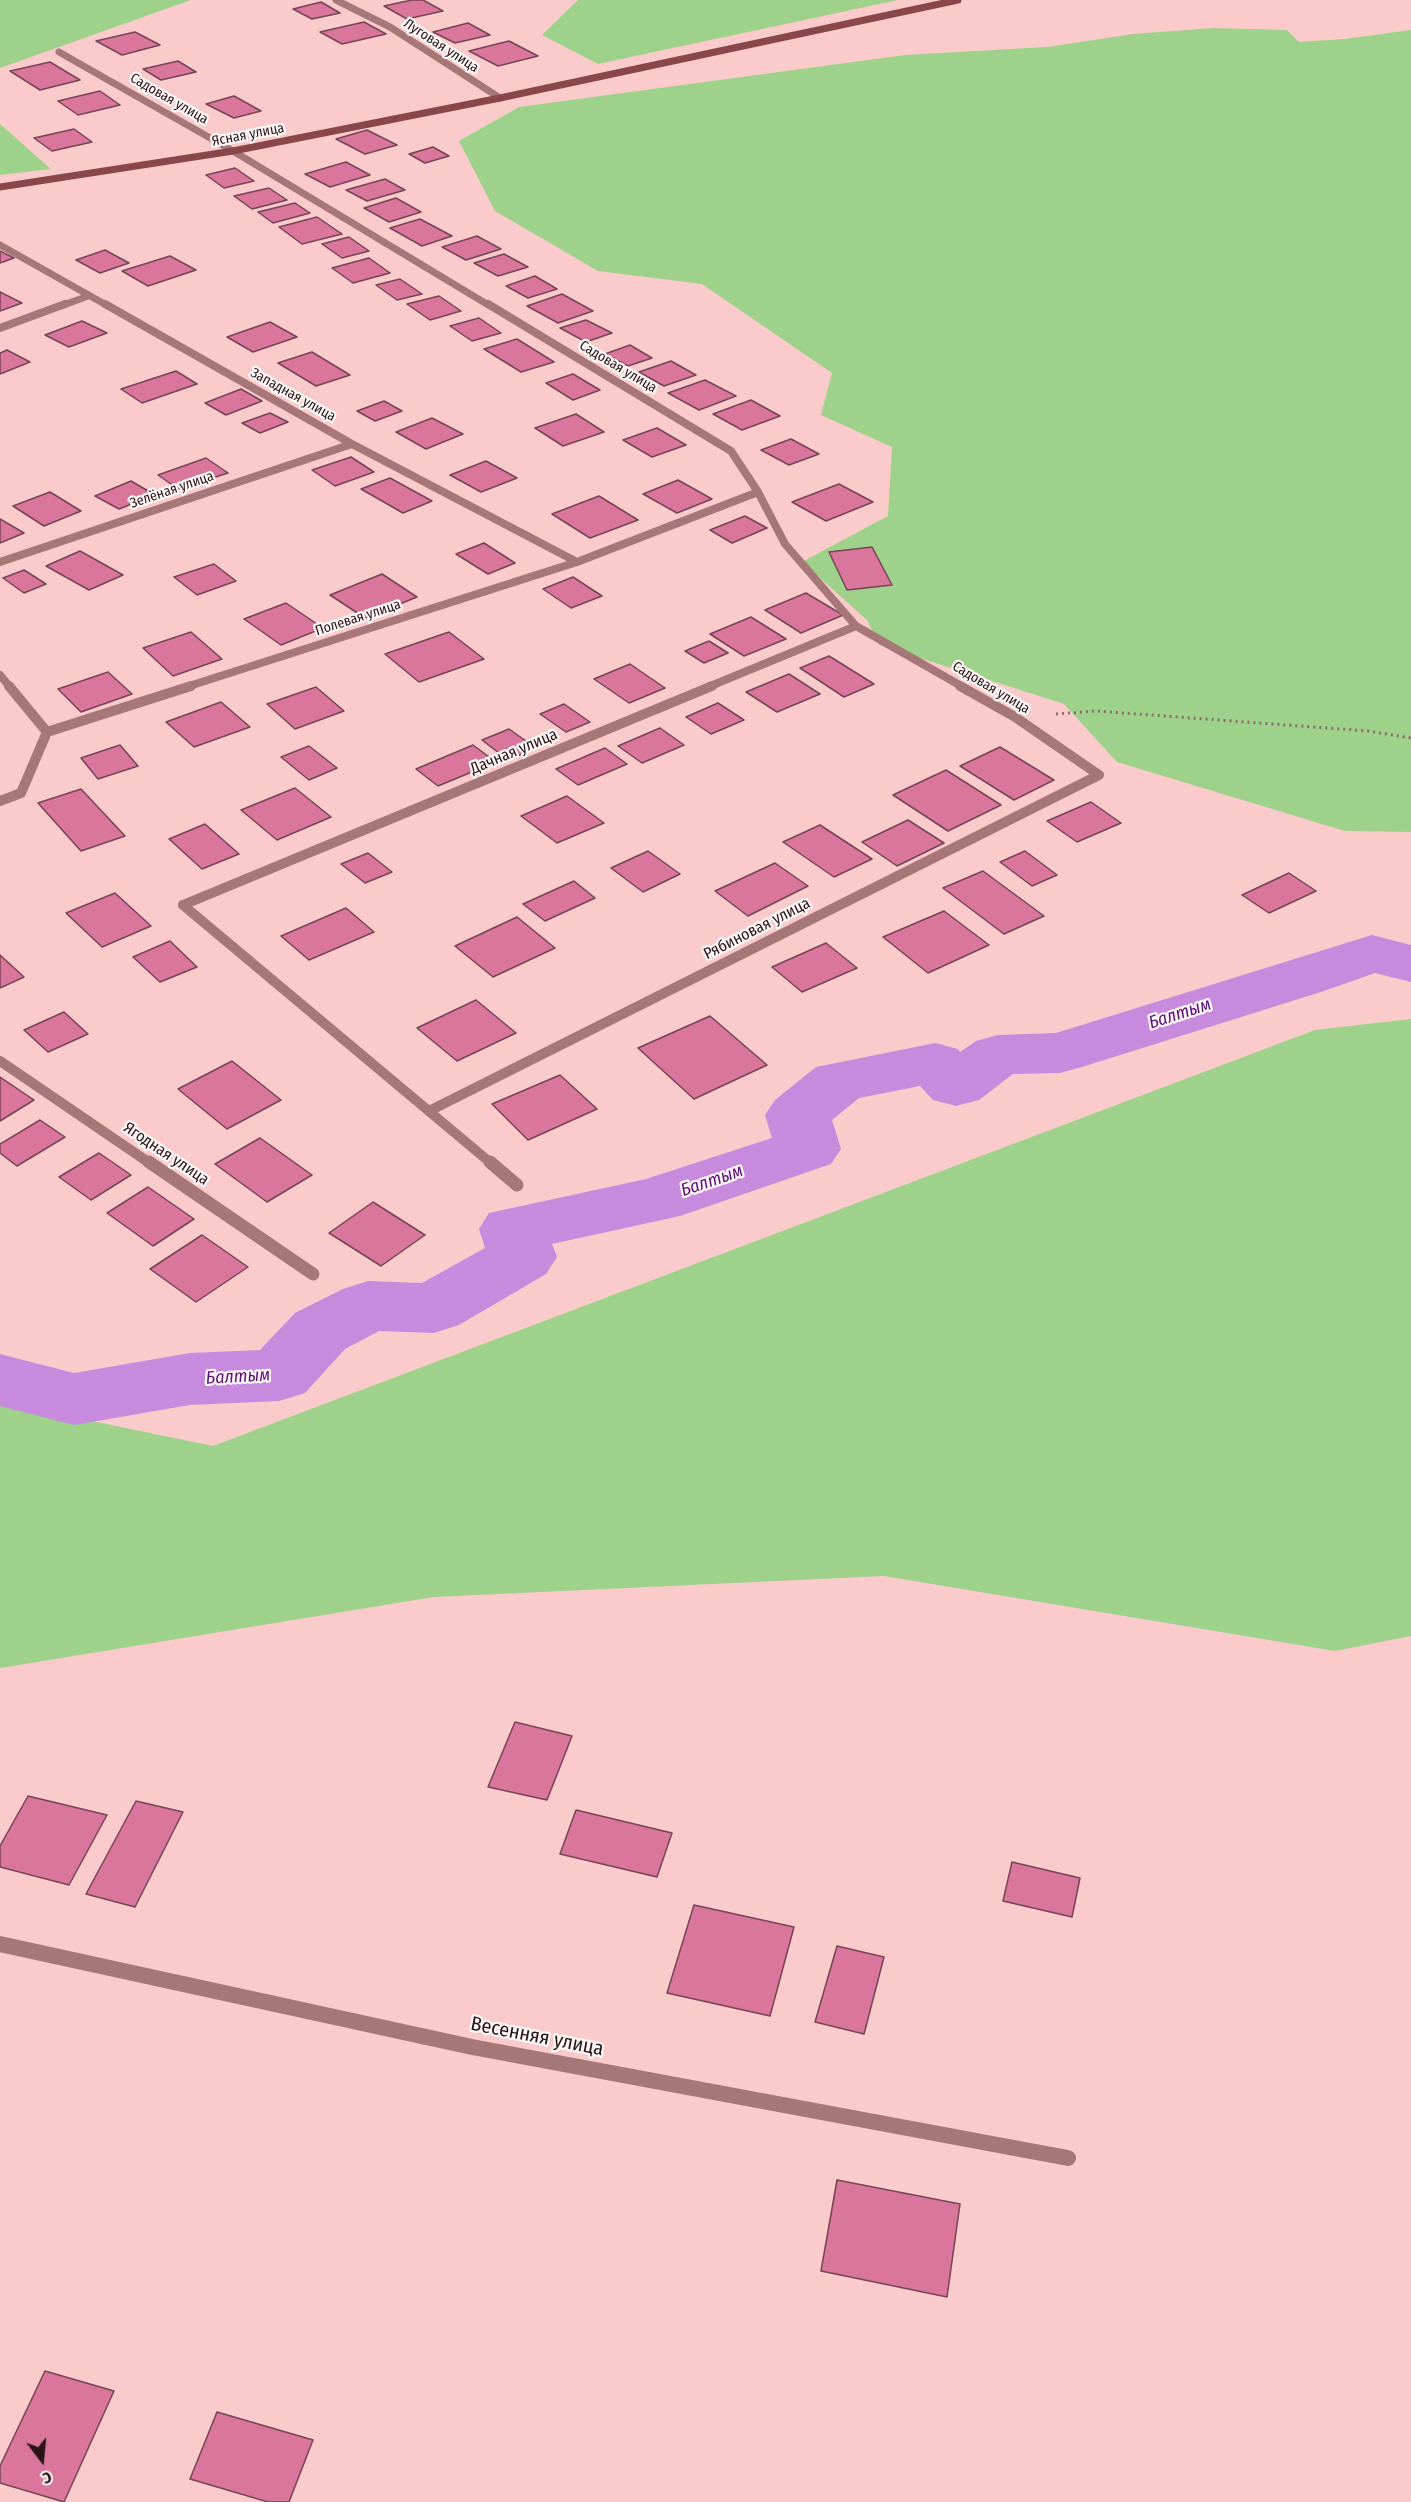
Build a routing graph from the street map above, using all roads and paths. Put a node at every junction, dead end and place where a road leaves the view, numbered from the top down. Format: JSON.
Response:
{"nodes":[{"id":1,"x":336,"y":0,"type":"edge"},
{"id":2,"x":958,"y":0,"type":"edge"},
{"id":3,"x":59,"y":52,"type":"dead end"},
{"id":4,"x":500,"y":98,"type":"junction"},
{"id":5,"x":233,"y":151,"type":"junction"},
{"id":6,"x":0,"y":187,"type":"edge"},
{"id":7,"x":0,"y":245,"type":"edge"},
{"id":8,"x":88,"y":296,"type":"junction"},
{"id":9,"x":0,"y":328,"type":"edge"},
{"id":10,"x":352,"y":444,"type":"junction"},
{"id":11,"x":758,"y":492,"type":"junction"},
{"id":12,"x":0,"y":562,"type":"edge"},
{"id":13,"x":577,"y":562,"type":"junction"},
{"id":14,"x":856,"y":626,"type":"junction"},
{"id":15,"x":0,"y":675,"type":"edge"},
{"id":16,"x":1015,"y":717,"type":"junction"},
{"id":17,"x":47,"y":732,"type":"junction"},
{"id":18,"x":1411,"y":738,"type":"edge"},
{"id":19,"x":1099,"y":774,"type":"joint"},
{"id":20,"x":0,"y":801,"type":"edge"},
{"id":21,"x":0,"y":1061,"type":"edge"},
{"id":22,"x":429,"y":1111,"type":"junction"},
{"id":23,"x":518,"y":1185,"type":"dead end"},
{"id":24,"x":313,"y":1274,"type":"dead end"},
{"id":25,"x":0,"y":1944,"type":"edge"},
{"id":26,"x":1068,"y":2158,"type":"dead end"}],
"edges":[{"from":1,"to":4,"type":"street","name":"Луговая улица"},
{"from":2,"to":4,"type":"main road","name":"Ясная улица"},
{"from":3,"to":5,"type":"street","name":"Садовая улица"},
{"from":4,"to":5,"type":"main road","name":"Ясная улица"},
{"from":5,"to":6,"type":"main road","name":"Ясная улица"},
{"from":5,"to":11,"type":"street","name":"Садовая улица"},
{"from":7,"to":8,"type":"street","name":"Западная улица"},
{"from":8,"to":9,"type":"street"},
{"from":8,"to":10,"type":"street","name":"Западная улица"},
{"from":10,"to":12,"type":"street","name":"Зелёная улица"},
{"from":10,"to":13,"type":"street","name":"Западная улица"},
{"from":11,"to":13,"type":"street","name":"Полевая улица"},
{"from":11,"to":14,"type":"street","name":"Садовая улица"},
{"from":13,"to":17,"type":"street","name":"Полевая улица"},
{"from":14,"to":16,"type":"street","name":"Садовая улица"},
{"from":14,"to":22,"type":"street","name":"Дачная улица"},
{"from":15,"to":17,"type":"street"},
{"from":16,"to":18,"type":"path"},
{"from":16,"to":19,"type":"street","name":"Садовая улица"},
{"from":17,"to":20,"type":"street"},
{"from":19,"to":22,"type":"street","name":"Рябиновая улица"},
{"from":21,"to":24,"type":"street","name":"Ягодная улица"},
{"from":22,"to":23,"type":"street"},
{"from":25,"to":26,"type":"street","name":"Весенняя улица"}]}
